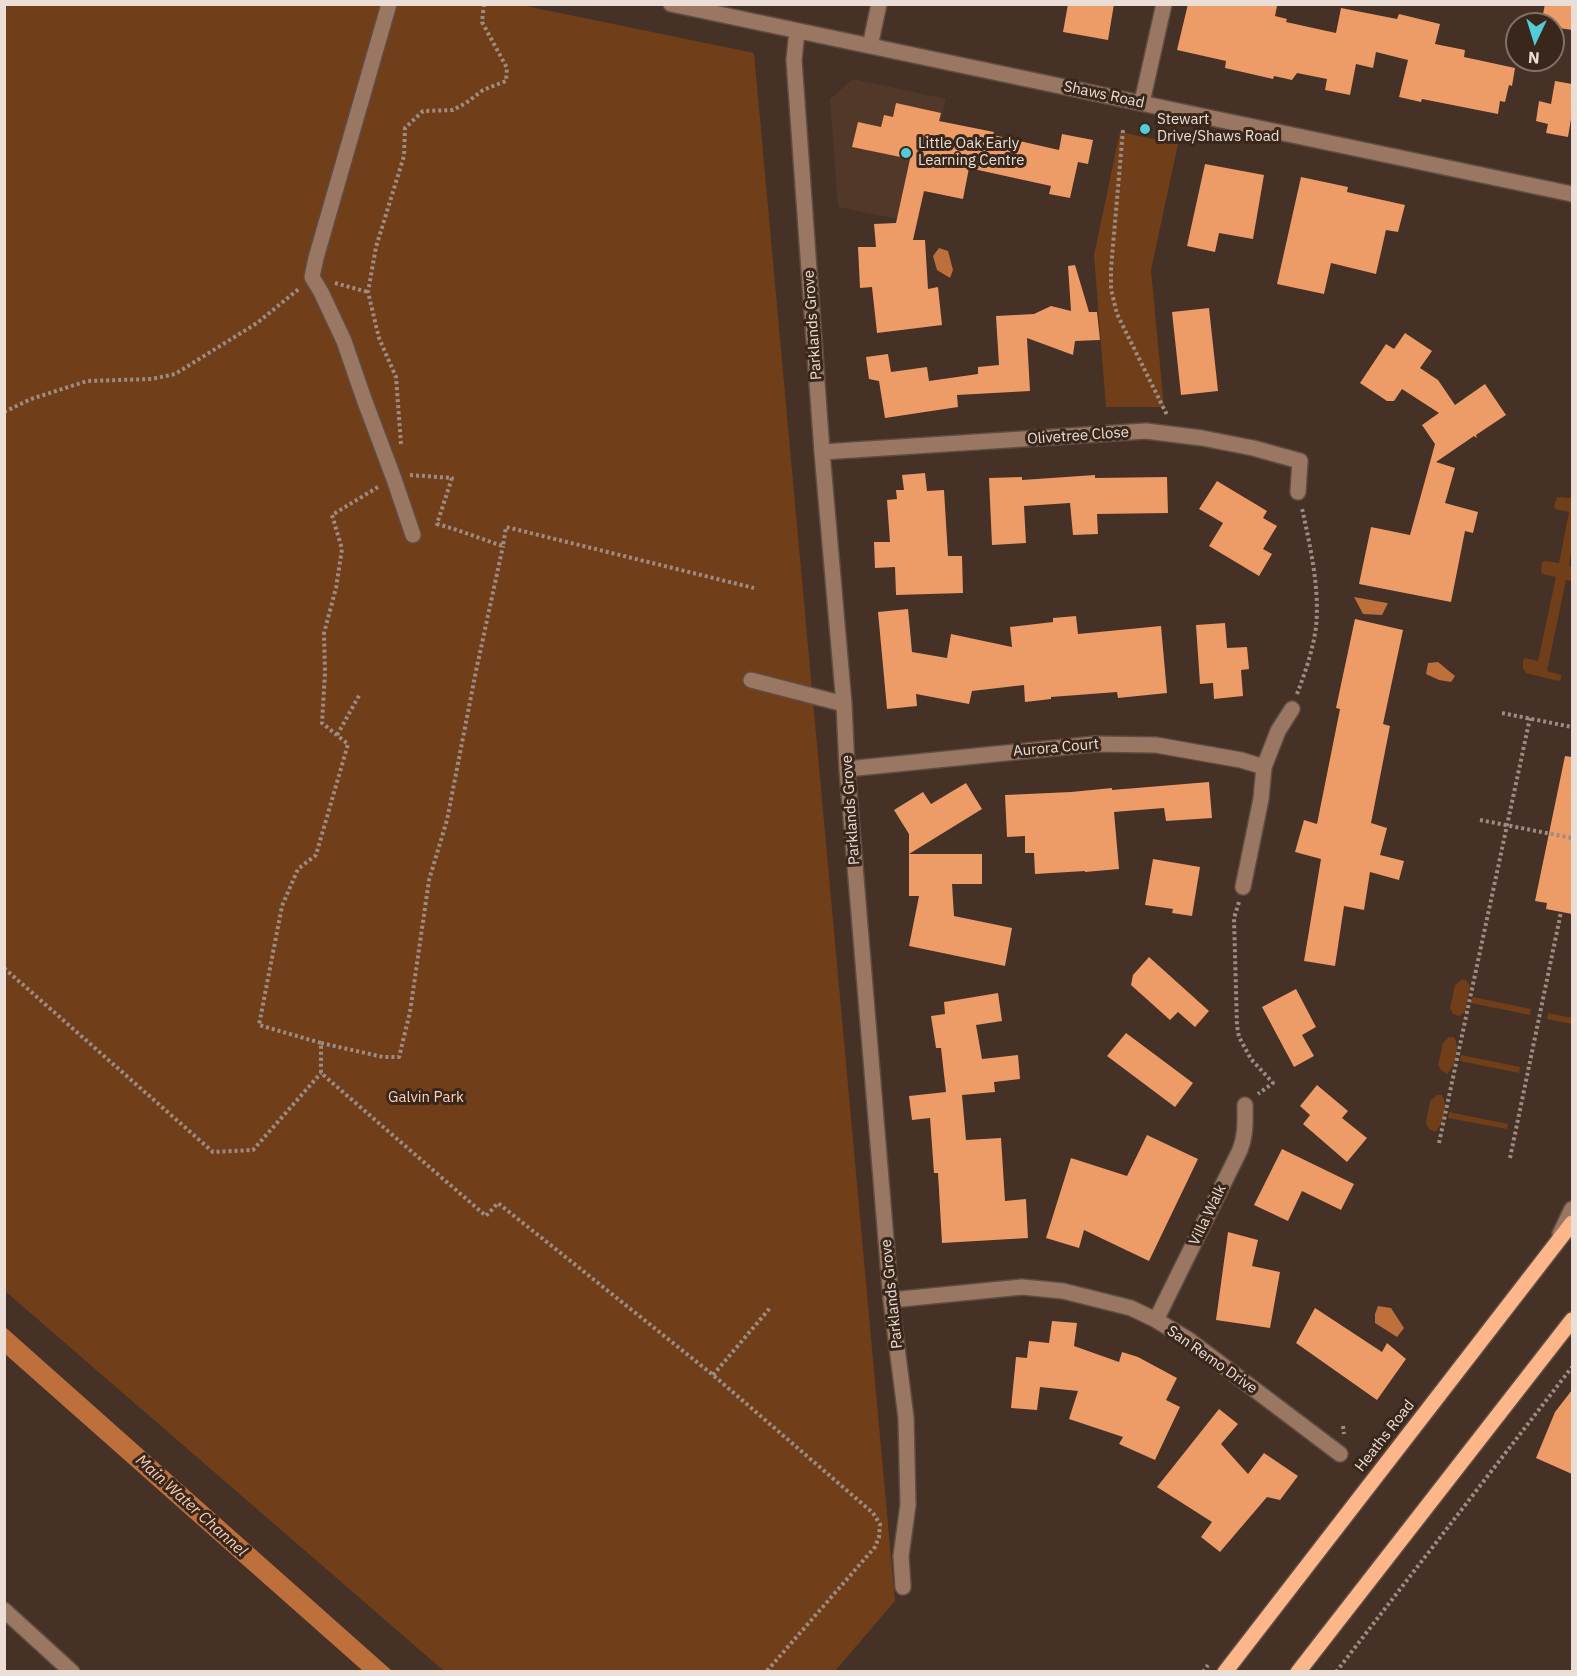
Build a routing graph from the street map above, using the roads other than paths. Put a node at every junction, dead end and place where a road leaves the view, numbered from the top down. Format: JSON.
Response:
{"nodes":[{"id":1,"x":389,"y":4,"type":"edge"},
{"id":2,"x":671,"y":4,"type":"edge"},
{"id":3,"x":879,"y":4,"type":"edge"},
{"id":4,"x":1164,"y":4,"type":"edge"},
{"id":5,"x":797,"y":31,"type":"junction"},
{"id":6,"x":870,"y":46,"type":"junction"},
{"id":7,"x":1142,"y":102,"type":"junction"},
{"id":8,"x":1572,"y":194,"type":"edge"},
{"id":9,"x":822,"y":452,"type":"junction"},
{"id":10,"x":1299,"y":492,"type":"road end"},
{"id":11,"x":412,"y":536,"type":"dead end"},
{"id":12,"x":751,"y":680,"type":"dead end"},
{"id":13,"x":844,"y":704,"type":"junction"},
{"id":14,"x":1292,"y":709,"type":"road end"},
{"id":15,"x":1264,"y":766,"type":"junction"},
{"id":16,"x":847,"y":769,"type":"junction"},
{"id":17,"x":1243,"y":887,"type":"road end"},
{"id":18,"x":1245,"y":1105,"type":"road end"},
{"id":19,"x":1572,"y":1209,"type":"edge"},
{"id":20,"x":1572,"y":1223,"type":"edge"},
{"id":21,"x":1554,"y":1248,"type":"junction"},
{"id":22,"x":891,"y":1300,"type":"junction"},
{"id":23,"x":1156,"y":1320,"type":"junction"},
{"id":24,"x":1572,"y":1320,"type":"edge"},
{"id":25,"x":1341,"y":1454,"type":"dead end"},
{"id":26,"x":903,"y":1587,"type":"dead end"},
{"id":27,"x":4,"y":1610,"type":"edge"},
{"id":28,"x":72,"y":1671,"type":"edge"},
{"id":29,"x":1225,"y":1671,"type":"edge"},
{"id":30,"x":1298,"y":1671,"type":"edge"}],
"edges":[{"from":1,"to":11,"type":"street"},
{"from":2,"to":5,"type":"street","name":"Shaws Road"},
{"from":3,"to":6,"type":"street"},
{"from":4,"to":7,"type":"street"},
{"from":5,"to":6,"type":"street","name":"Shaws Road"},
{"from":5,"to":9,"type":"street","name":"Parklands Grove"},
{"from":6,"to":7,"type":"street","name":"Shaws Road"},
{"from":7,"to":8,"type":"street","name":"Shaws Road"},
{"from":9,"to":10,"type":"street","name":"Olivetree Close"},
{"from":9,"to":13,"type":"street","name":"Parklands Grove"},
{"from":12,"to":13,"type":"street"},
{"from":13,"to":16,"type":"street","name":"Parklands Grove"},
{"from":14,"to":15,"type":"street"},
{"from":15,"to":16,"type":"street","name":"Aurora Court"},
{"from":15,"to":17,"type":"street"},
{"from":16,"to":22,"type":"street","name":"Parklands Grove"},
{"from":18,"to":23,"type":"street","name":"Villa Walk"},
{"from":19,"to":21,"type":"street"},
{"from":20,"to":21,"type":"main road","name":"Heaths Road"},
{"from":21,"to":29,"type":"main road","name":"Heaths Road"},
{"from":22,"to":23,"type":"street","name":"San Remo Drive"},
{"from":22,"to":26,"type":"street","name":"Parklands Grove"},
{"from":23,"to":25,"type":"street","name":"San Remo Drive"},
{"from":24,"to":30,"type":"main road"},
{"from":27,"to":28,"type":"street"}]}
